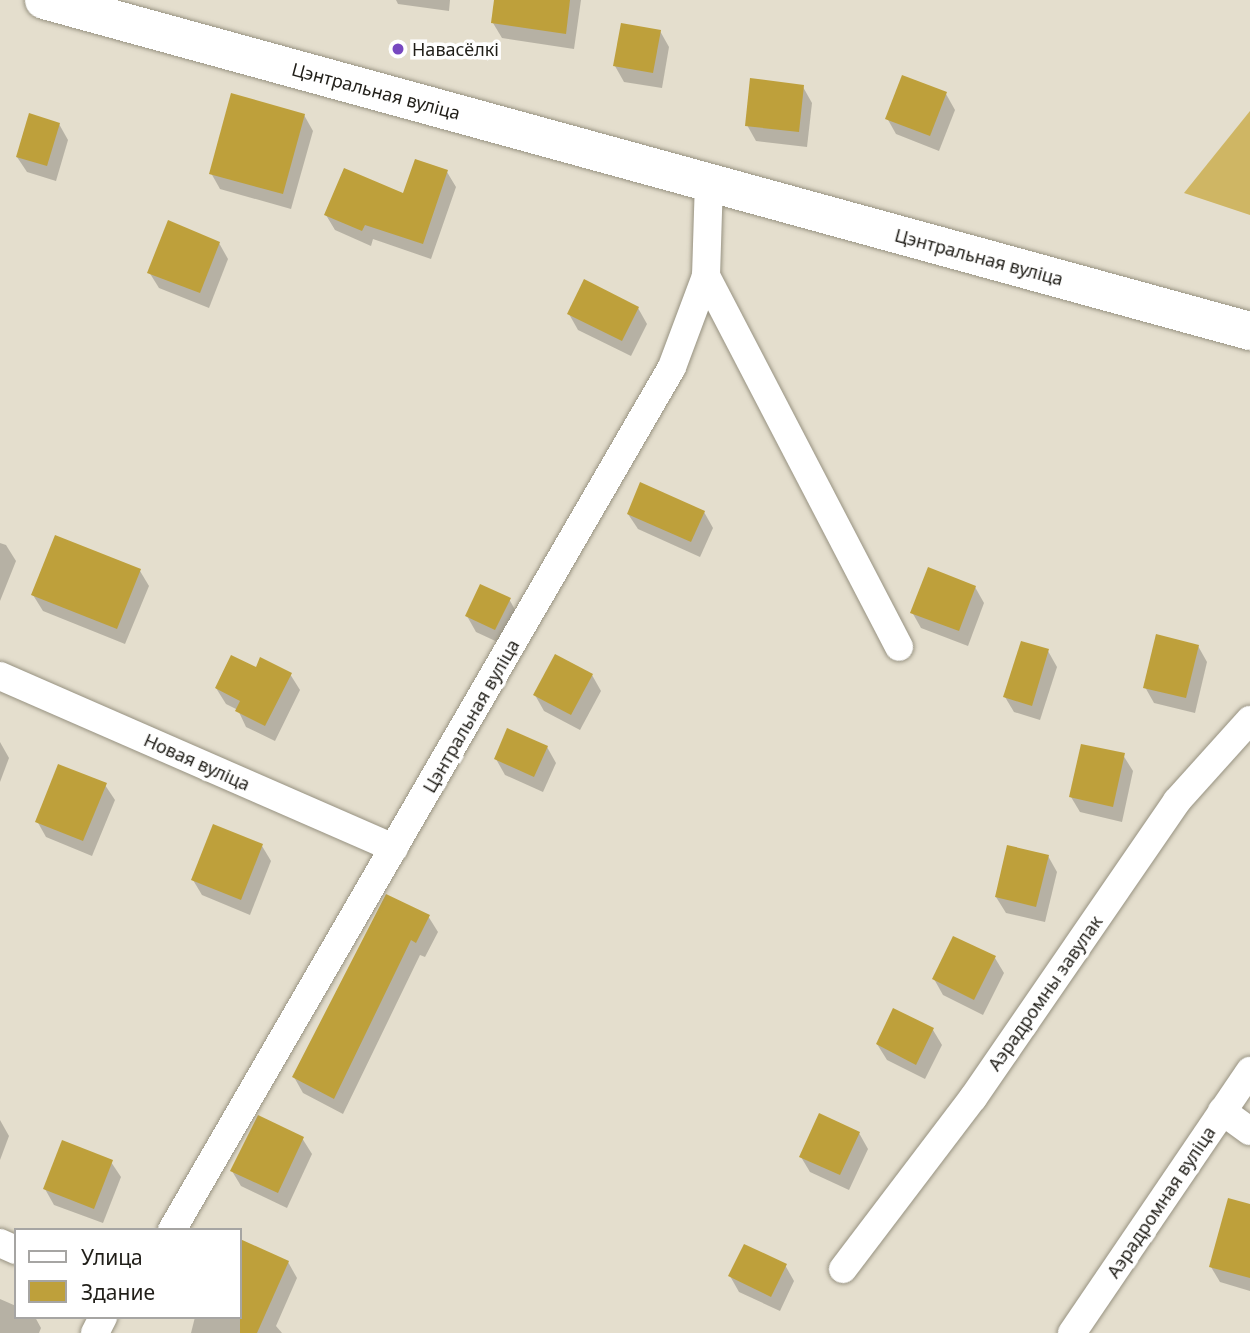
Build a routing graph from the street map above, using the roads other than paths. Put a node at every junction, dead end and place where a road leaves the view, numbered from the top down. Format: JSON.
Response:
{"nodes":[{"id":1,"x":44,"y":0,"type":"edge"},
{"id":2,"x":709,"y":182,"type":"junction"},
{"id":3,"x":706,"y":276,"type":"junction"},
{"id":4,"x":1250,"y":331,"type":"edge"},
{"id":5,"x":899,"y":647,"type":"dead end"},
{"id":6,"x":0,"y":676,"type":"edge"},
{"id":7,"x":1250,"y":720,"type":"edge"},
{"id":8,"x":394,"y":848,"type":"junction"},
{"id":9,"x":1250,"y":1071,"type":"edge"},
{"id":10,"x":1222,"y":1111,"type":"junction"},
{"id":11,"x":1250,"y":1131,"type":"edge"},
{"id":12,"x":173,"y":1228,"type":"edge"},
{"id":13,"x":843,"y":1269,"type":"dead end"},
{"id":14,"x":1072,"y":1333,"type":"edge"}],
"edges":[{"from":1,"to":2,"type":"main road","name":"Цэнтральная вуліца"},
{"from":2,"to":3,"type":"street","name":"Цэнтральная вуліца"},
{"from":2,"to":4,"type":"main road","name":"Цэнтральная вуліца"},
{"from":3,"to":5,"type":"street"},
{"from":3,"to":8,"type":"street","name":"Цэнтральная вуліца"},
{"from":6,"to":8,"type":"street","name":"Новая вуліца"},
{"from":7,"to":13,"type":"street","name":"Аэрадромны завулак"},
{"from":8,"to":12,"type":"street","name":"Цэнтральная вуліца"},
{"from":9,"to":10,"type":"street","name":"Аэрадромная вуліца"},
{"from":10,"to":11,"type":"street"},
{"from":10,"to":14,"type":"street","name":"Аэрадромная вуліца"}]}
